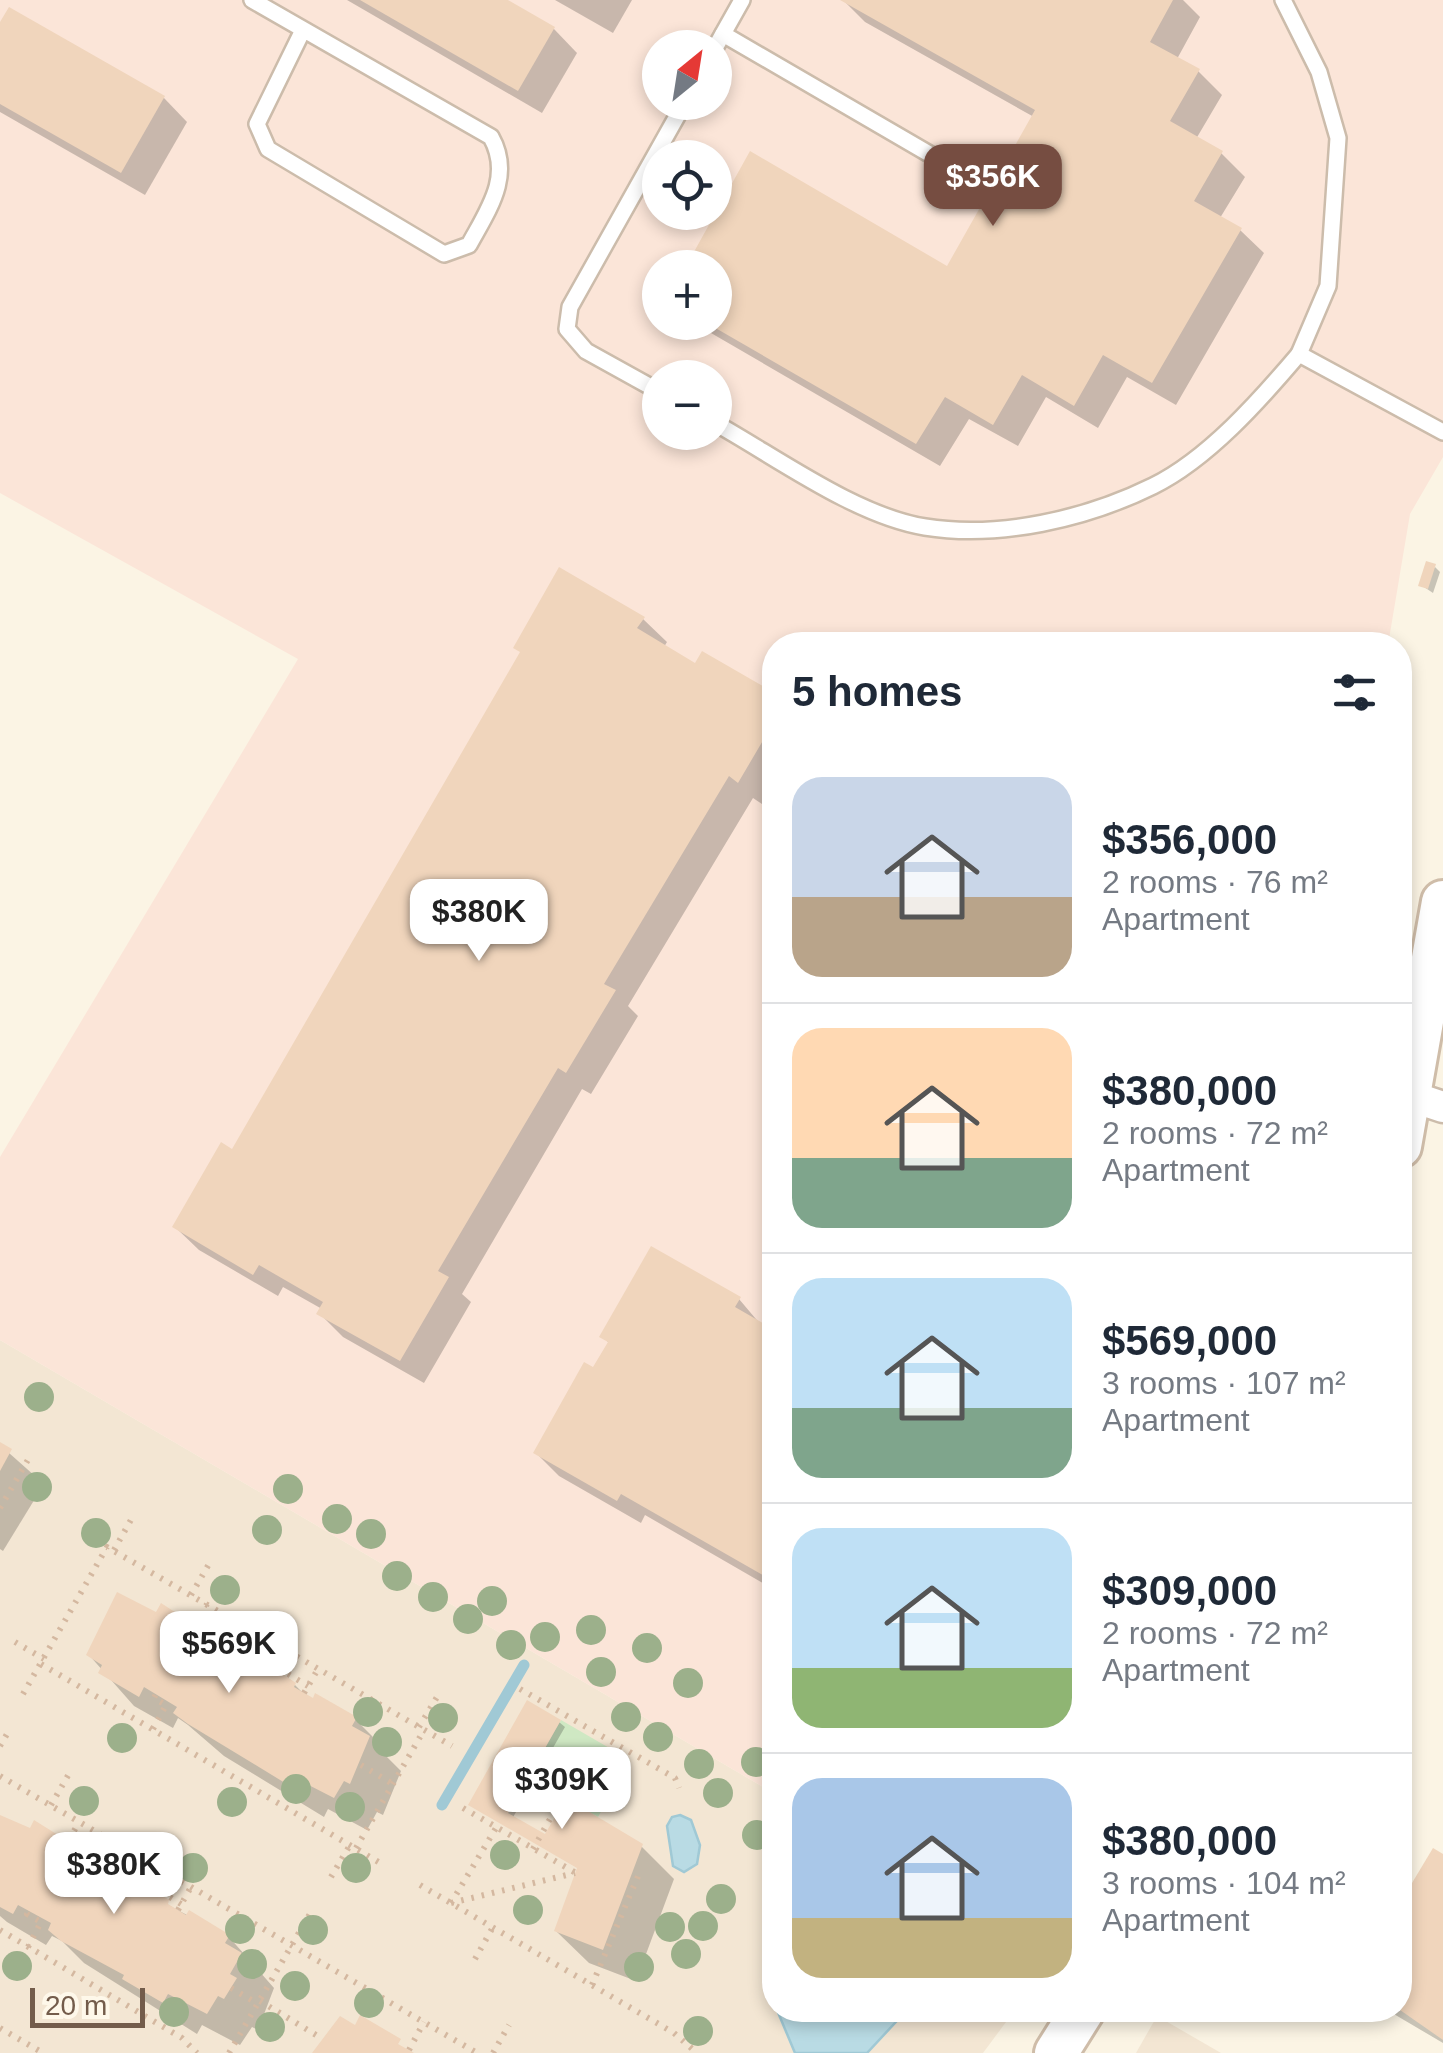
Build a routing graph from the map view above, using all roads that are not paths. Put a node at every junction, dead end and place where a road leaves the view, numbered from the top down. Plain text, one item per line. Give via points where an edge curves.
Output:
1 (252, 0) edge
2 (742, 0) edge
3 (1283, 0) edge
4 (303, 30) junction
5 (725, 30) edge
6 (732, 48) edge
7 (675, 120) edge
8 (962, 173) dead end
9 (1299, 354) junction
10 (642, 382) edge
11 (1443, 432) edge
12 (732, 433) edge
13 (1443, 902) edge
14 (1425, 1101) edge
15 (1412, 1124) edge
16 (1075, 2022) edge
17 (1056, 2053) edge

1 - 4 lane
2 - 5 lane
3 - 9 lane via 1319,72 1338,138 1328,286
4 - 4 lane via 491,137 502,156 498,189 469,246 444,254 268,149 256,124
6 - 8 lane
7 - 10 lane via 570,308 567,329 586,351
9 - 11 lane
9 - 12 lane via 1253,408 1155,485 1026,528 925,527 870,510
13 - 14 main road
14 - 15 main road
16 - 17 main road

